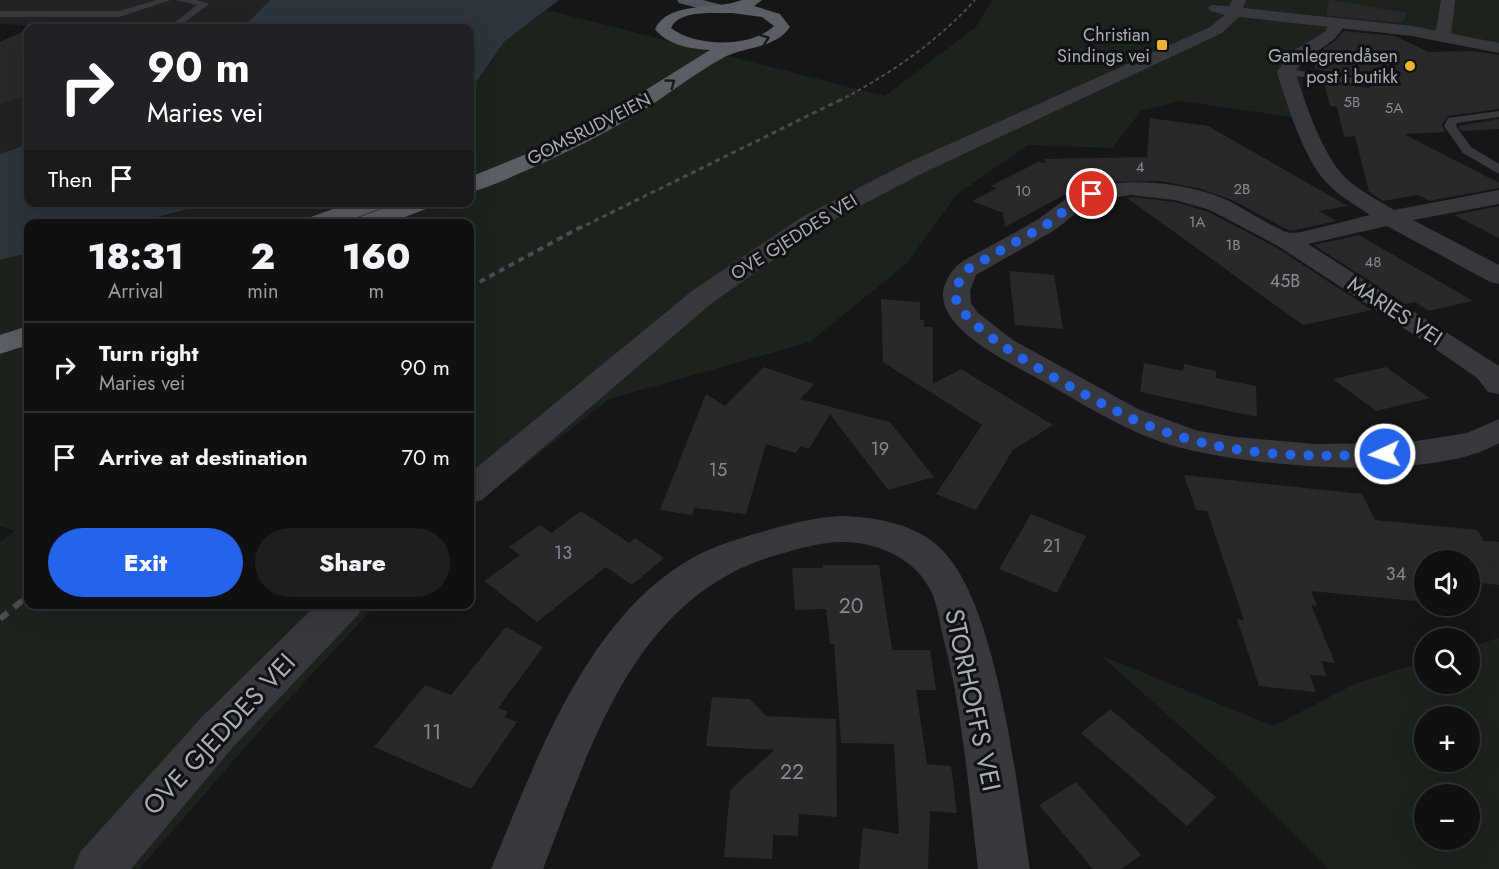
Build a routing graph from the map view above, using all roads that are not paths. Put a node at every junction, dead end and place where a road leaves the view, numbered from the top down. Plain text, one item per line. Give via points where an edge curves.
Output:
1 (167, 0) edge
2 (179, 0) edge
3 (684, 0) edge
4 (755, 0) edge
5 (1448, 0) edge
6 (663, 2) dead end
7 (781, 3) dead end
8 (1218, 4) edge
9 (1236, 7) edge
10 (724, 8) junction
11 (0, 14) edge
12 (768, 15) junction
13 (670, 18) junction
14 (1337, 23) junction
15 (178, 24) edge
16 (1443, 35) junction
17 (1195, 38) junction
18 (678, 40) junction
19 (735, 45) junction
20 (1499, 48) edge
21 (1286, 72) junction
22 (1369, 83) dead end
23 (1499, 114) edge
24 (474, 167) edge
25 (1499, 170) edge
26 (474, 183) edge
27 (1499, 197) edge
28 (363, 207) edge
29 (409, 207) edge
30 (1391, 218) junction
31 (328, 219) edge
32 (377, 219) edge
33 (1287, 241) junction
34 (1499, 276) edge
35 (24, 317) edge
36 (0, 325) edge
37 (24, 336) edge
38 (0, 345) edge
39 (1499, 385) edge
40 (1499, 429) edge
41 (474, 488) edge
42 (339, 609) edge
43 (99, 869) edge
44 (518, 869) edge
45 (1004, 869) edge

1 - 11 lane via 119,14
2 - 15 lane via 205,4
3 - 10 main road
4 - 10 highway
5 - 16 street
6 - 13 main road
7 - 12 highway
8 - 9 street
8 - 17 street, OVE GJEDDES VEI
9 - 14 street
9 - 17 street, OVE GJEDDES VEI via 1216,30
10 - 12 highway
10 - 13 highway via 691,11
19 -> 12 highway via 763,40 779,32 781,23
13 - 18 highway via 663,29
14 - 16 street
14 - 21 street via 1332,35 1295,57
16 - 20 street
17 - 41 street, OVE GJEDDES VEI via 1142,66 915,168 811,222 702,297
18 - 19 highway
18 - 24 highway, GOMSRUDVEIEN via 669,65 622,97 561,130
26 -> 19 highway, GOMSRUDVEIEN via 605,124 660,92 698,62
21 - 22 lane
21 - 30 street via 1301,119 1332,176
23 - 25 lane via 1464,116 1452,120 1450,126 1467,150
27 - 30 street
28 - 31 highway
29 - 32 highway
30 - 33 street
30 - 34 street
33 - 39 street, MARIES VEI via 1441,340 1488,372
33 - 40 street, MARIES VEI via 1198,198 1152,189 1111,189 1077,201 1046,225 966,270 956,298 977,328 1003,346 1128,416 1208,444 1338,456 1470,445
35 - 36 highway
37 - 38 highway
42 - 43 street, OVE GJEDDES VEI via 214,735
44 - 45 street, STORHOFFS VEI via 596,685 633,631 705,569 785,539 824,530 854,529 890,536 925,555 949,586 970,665

